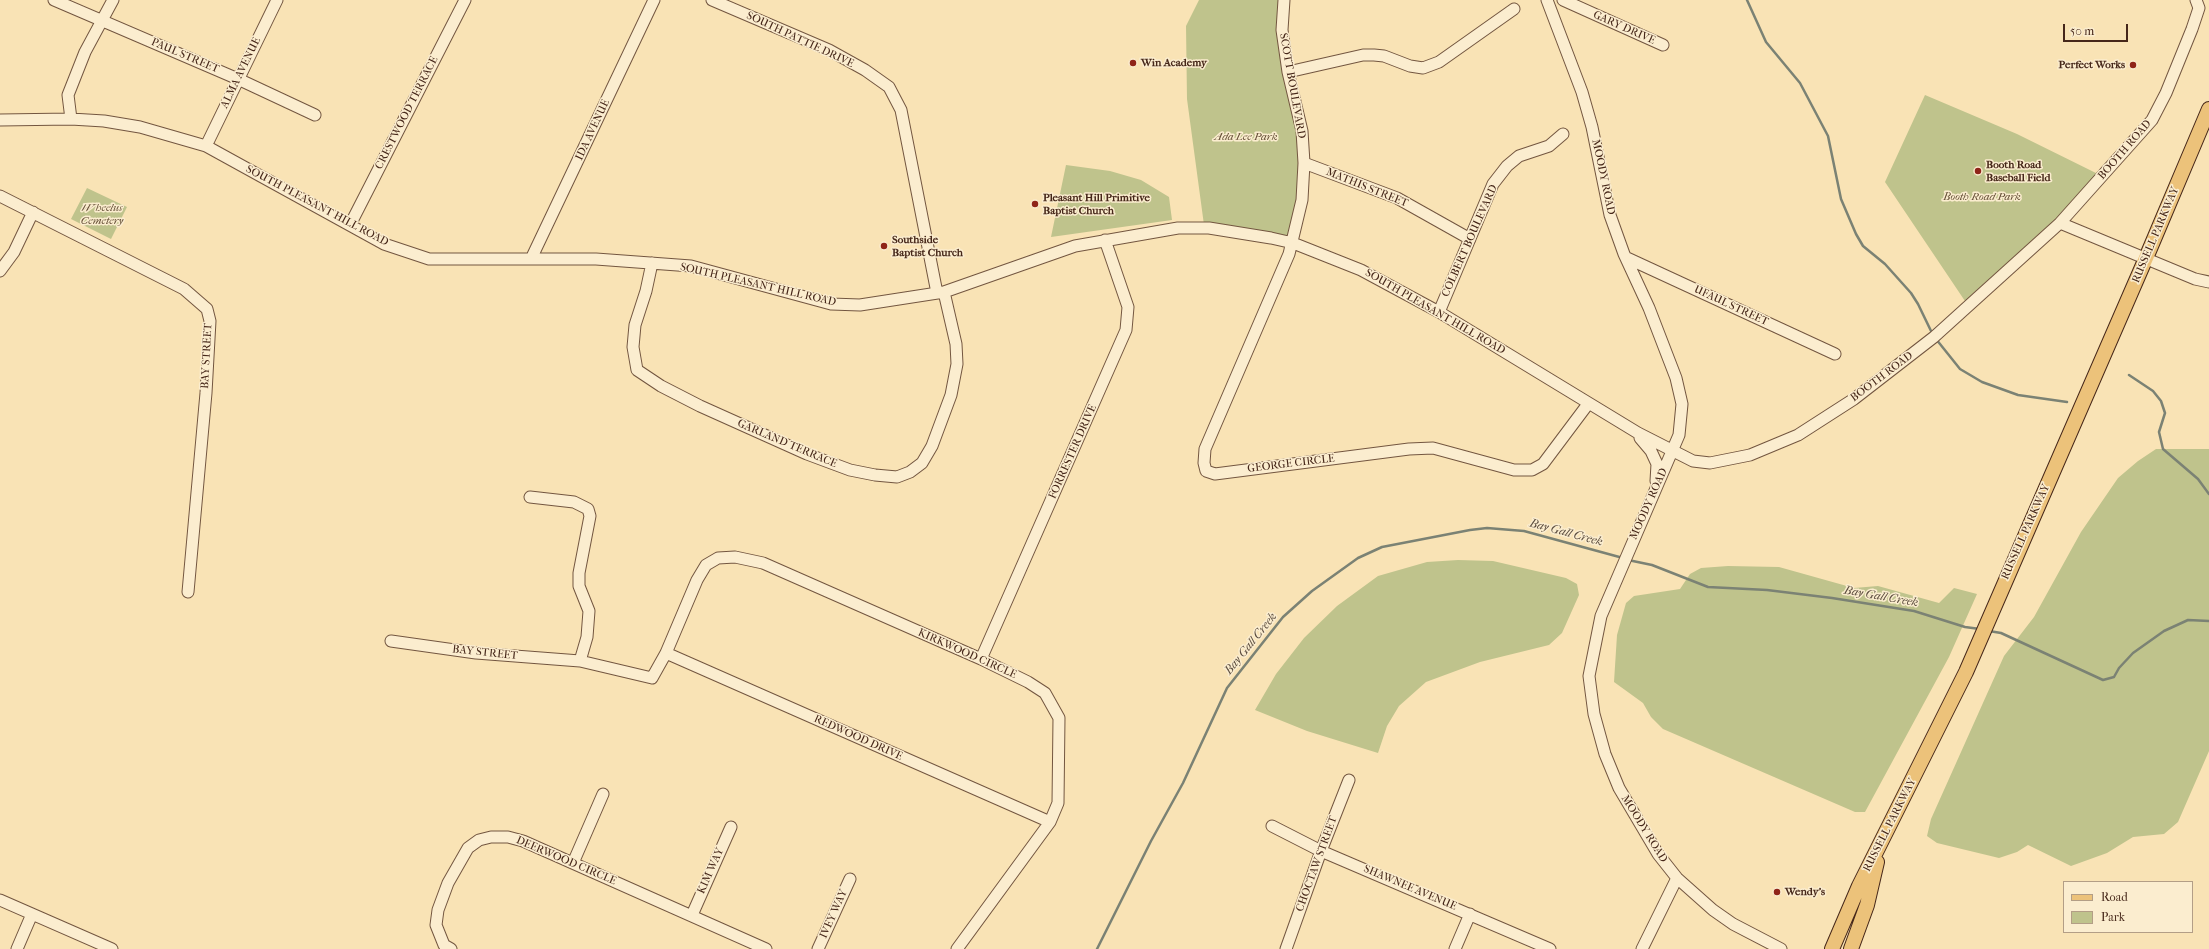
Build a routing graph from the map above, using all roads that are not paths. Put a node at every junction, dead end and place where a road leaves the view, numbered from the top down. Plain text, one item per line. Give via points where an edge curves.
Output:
1 (54, 0) edge
2 (113, 0) edge
3 (277, 0) edge
4 (465, 0) edge
5 (654, 0) edge
6 (712, 0) edge
7 (1284, 0) edge
8 (1547, 0) edge
9 (1563, 0) edge
10 (2196, 0) edge
11 (1514, 9) dead end
12 (103, 21) junction
13 (1663, 45) dead end
14 (1288, 72) junction
15 (238, 79) junction
16 (2209, 109) edge
17 (315, 115) dead end
18 (71, 119) junction
19 (0, 120) edge
20 (1563, 134) dead end
21 (206, 146) junction
22 (1304, 163) junction
23 (0, 196) edge
24 (33, 212) junction
25 (2060, 223) junction
26 (350, 225) junction
27 (1470, 239) junction
28 (1105, 240) junction
29 (1293, 243) junction
30 (1627, 258) junction
31 (2146, 258) junction
32 (532, 259) junction
33 (652, 263) junction
34 (0, 271) edge
35 (2209, 282) edge
36 (940, 293) junction
37 (1439, 312) junction
38 (1835, 354) dead end
39 (1588, 404) junction
40 (1638, 434) junction
41 (1672, 452) junction
42 (1654, 494) junction
43 (530, 497) dead end
44 (188, 592) dead end
45 (391, 641) dead end
46 (666, 653) junction
47 (981, 659) junction
48 (580, 661) junction
49 (1349, 780) dead end
50 (603, 794) dead end
51 (1050, 822) junction
52 (1272, 826) dead end
53 (731, 827) dead end
54 (1883, 837) junction
55 (1321, 851) junction
56 (573, 863) junction
57 (1677, 878) junction
58 (850, 879) dead end
59 (0, 900) edge
60 (32, 914) junction
61 (1470, 914) junction
62 (692, 915) junction
63 (17, 949) edge
64 (112, 949) edge
65 (450, 949) edge
66 (766, 949) edge
67 (818, 949) edge
68 (957, 949) edge
69 (1286, 949) edge
70 (1455, 949) edge
71 (1550, 949) edge
72 (1642, 949) edge
73 (1781, 949) edge
74 (1832, 949) edge
75 (1851, 949) edge

1 - 12 street, PAUL STREET
2 - 12 street
3 - 15 street, ALMA AVENUE
4 - 26 street, CRESTWOOD TERRACE
5 - 32 street, IDA AVENUE
6 - 36 street, SOUTH PATTIE DRIVE via 829,50 889,87 901,110
7 - 14 street, SCOTT BOULEVARD via 1282,30
8 - 30 street, MOODY ROAD via 1582,92 1610,215
9 - 13 street, GARY DRIVE
10 - 25 street, BOOTH ROAD via 2198,8 2192,29 2152,120
11 - 14 street via 1439,62 1423,68 1374,55 1363,55
12 - 15 street, PAUL STREET
12 - 18 street via 85,52 68,95
14 - 22 street, SCOTT BOULEVARD via 1301,122
15 - 17 street, PAUL STREET
15 - 21 street, ALMA AVENUE
16 - 31 main road, RUSSELL PARKWAY
18 - 19 street, SOUTH PLEASANT HILL ROAD
18 - 21 street, SOUTH PLEASANT HILL ROAD via 140,127
20 - 27 street, COLBERT BOULEVARD via 1549,146 1519,156 1507,166 1493,184
21 - 26 street, SOUTH PLEASANT HILL ROAD
22 - 27 street, MATHIS STREET via 1397,198
22 - 29 street, SCOTT BOULEVARD via 1302,200
23 - 24 street, BAY STREET
24 - 34 street via 14,252
24 - 44 street, BAY STREET via 184,289 207,308 210,321 206,393
25 - 31 street
25 - 41 street, BOOTH ROAD via 1934,337 1854,399 1798,435 1750,455 1710,463 1693,461
26 - 32 street, SOUTH PLEASANT HILL ROAD via 384,244 429,258
27 - 37 street, COLBERT BOULEVARD
28 - 29 street, SOUTH PLEASANT HILL ROAD via 1178,228 1209,228
28 - 36 street, SOUTH PLEASANT HILL ROAD via 1075,246
28 - 47 street, FORRESTER DRIVE via 1128,307 1126,330
29 - 37 street, SOUTH PLEASANT HILL ROAD via 1361,270
29 - 39 street, GEORGE CIRCLE via 1205,449 1206,472 1215,474 1433,448 1514,470 1532,470 1543,464
30 - 38 street, UFAUL STREET
30 - 41 street, MOODY ROAD via 1679,388 1681,420 1679,435
31 - 35 street via 2195,279
31 - 54 main road, RUSSELL PARKWAY via 1966,672
32 - 33 street, SOUTH PLEASANT HILL ROAD via 596,259
33 - 36 street, SOUTH PLEASANT HILL ROAD via 691,266 831,304 860,306
33 - 36 street, GARLAND TERRACE via 635,325 633,347 637,370 660,386 700,406 807,454 850,470 897,477 922,463 932,446 952,395 957,364 956,344
37 - 39 street, SOUTH PLEASANT HILL ROAD
39 - 40 street, SOUTH PLEASANT HILL ROAD
40 - 41 street, SOUTH PLEASANT HILL ROAD
40 - 42 street via 1657,464
41 - 42 street, MOODY ROAD
42 - 57 street, MOODY ROAD via 1601,616 1589,676 1594,714 1605,754 1619,788 1658,854
43 - 48 street via 574,502 588,509 590,516 579,573 579,586 589,611 587,637
45 - 48 street, BAY STREET via 476,653
46 - 47 street, KIRKWOOD CIRCLE via 706,565 718,558 735,557 763,563
46 - 48 street, BAY STREET via 652,678
46 - 51 street, REDWOOD DRIVE
47 - 51 street, KIRKWOOD CIRCLE via 1045,693 1059,718 1058,803
49 - 55 street, CHOCTAW STREET
50 - 56 street
51 - 68 street, KIRKWOOD CIRCLE
52 - 55 street, SHAWNEE AVENUE
53 - 62 street, KIM WAY
54 - 74 main road, RUSSELL PARKWAY
54 - 75 main road via 1867,905
55 - 61 street, SHAWNEE AVENUE
55 - 69 street, CHOCTAW STREET
56 - 62 street, DEERWOOD CIRCLE
56 - 65 street, DEERWOOD CIRCLE via 508,837 479,840 468,848 458,863 438,910 436,925 439,935
57 - 72 street
57 - 73 street, MOODY ROAD via 1733,924
58 - 67 street, IVEY WAY
59 - 60 street
60 - 63 street
60 - 64 street
61 - 70 street
61 - 71 street, SHAWNEE AVENUE
62 - 66 street, DEERWOOD CIRCLE

